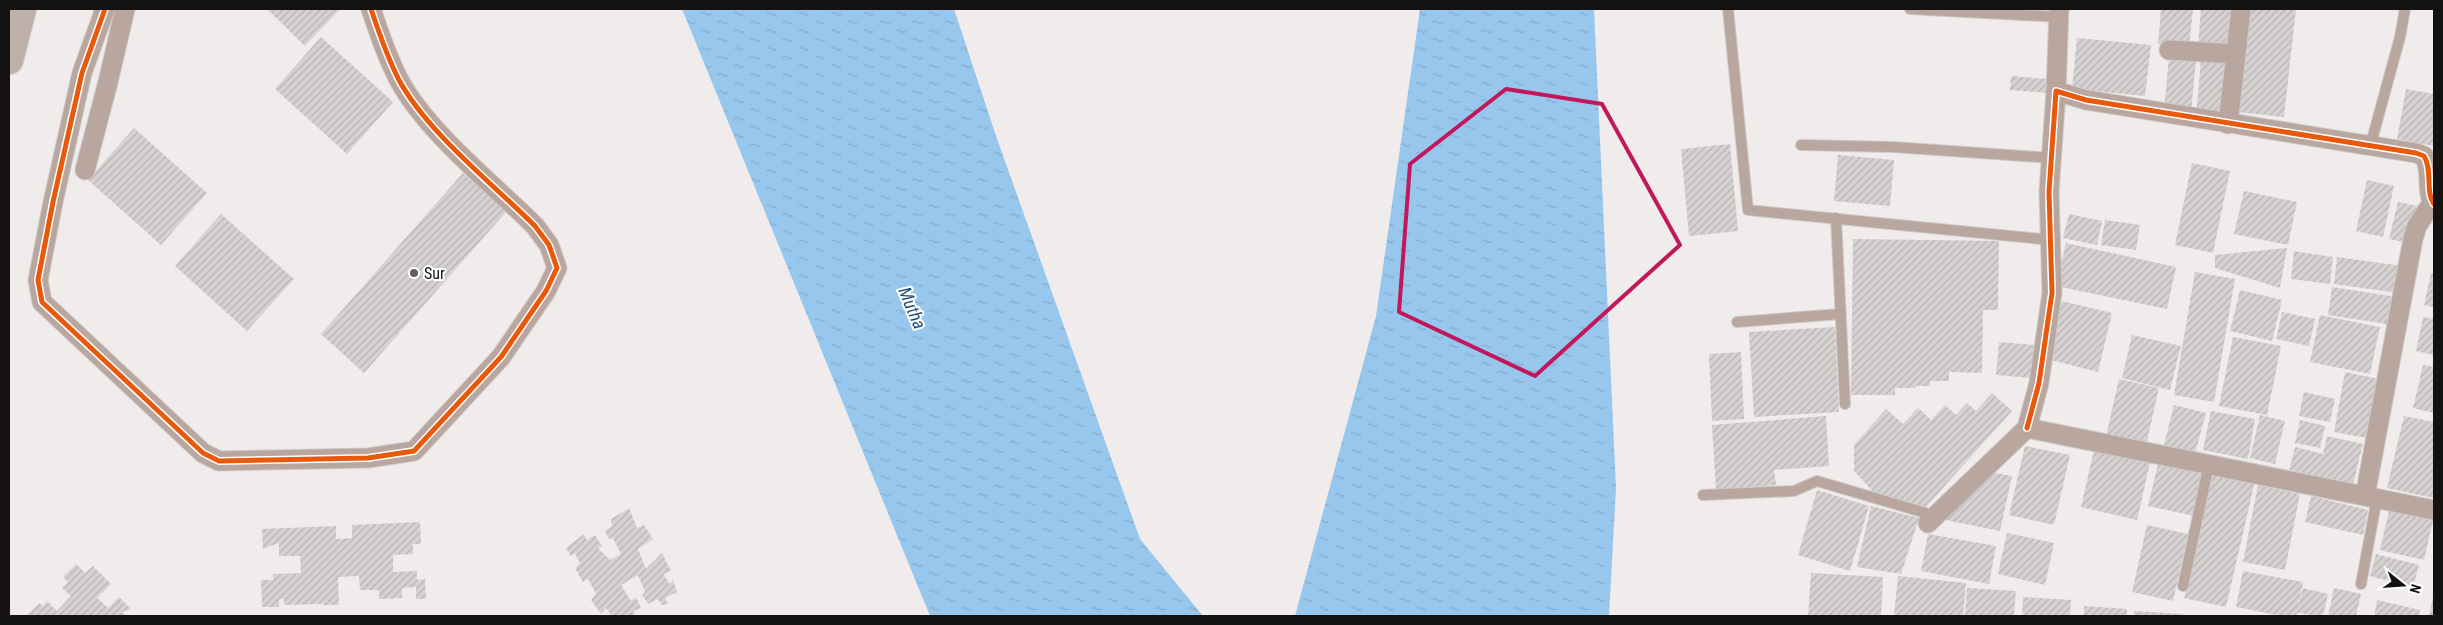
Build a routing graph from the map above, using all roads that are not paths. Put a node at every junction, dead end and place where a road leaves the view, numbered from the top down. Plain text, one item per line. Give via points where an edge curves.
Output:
1 (22, 9) edge
2 (105, 9) edge
3 (124, 9) edge
4 (372, 9) edge
5 (1728, 9) edge
6 (1910, 9) edge
7 (2242, 9) edge
8 (2406, 9) edge
9 (1976, 11) edge
10 (2059, 13) edge
11 (2169, 50) dead end
12 (2236, 54) junction
13 (9, 60) edge
14 (2056, 91) junction
15 (2228, 124) junction
16 (1801, 145) dead end
17 (2370, 147) junction
18 (2053, 158) junction
19 (85, 170) dead end
20 (2433, 204) edge
21 (1836, 218) junction
22 (2051, 240) junction
23 (1840, 314) junction
24 (1737, 322) dead end
25 (1844, 404) dead end
26 (2027, 428) junction
27 (2209, 464) junction
28 (1703, 495) dead end
29 (2371, 497) junction
30 (2434, 510) edge
31 (1932, 520) joint
32 (2360, 584) dead end
33 (2183, 586) dead end

1 - 13 street
2 - 4 street via 82,73 53,202 38,280 42,302 203,453 219,461 368,458 414,451 501,357 546,291 557,268 549,245 535,226 432,126 400,82 383,47
3 - 19 street
5 - 21 lane via 1748,210
6 - 9 lane
7 - 12 street
8 - 17 lane
9 - 10 lane
10 - 14 street
11 - 12 street
12 - 15 street
14 - 15 street via 2086,100
14 - 18 street
15 - 17 street
16 - 18 lane via 1893,147
17 - 20 street via 2424,156 2428,162
18 - 22 street via 2049,192
20 - 29 street via 2417,226 2413,239
21 - 22 lane
21 - 23 lane
22 - 26 street via 2052,293 2039,383
23 - 24 lane
23 - 25 lane
26 - 27 street
26 - 31 street
27 - 29 street
27 - 33 lane
28 - 31 lane via 1794,491 1816,480
29 - 30 street
29 - 32 lane

